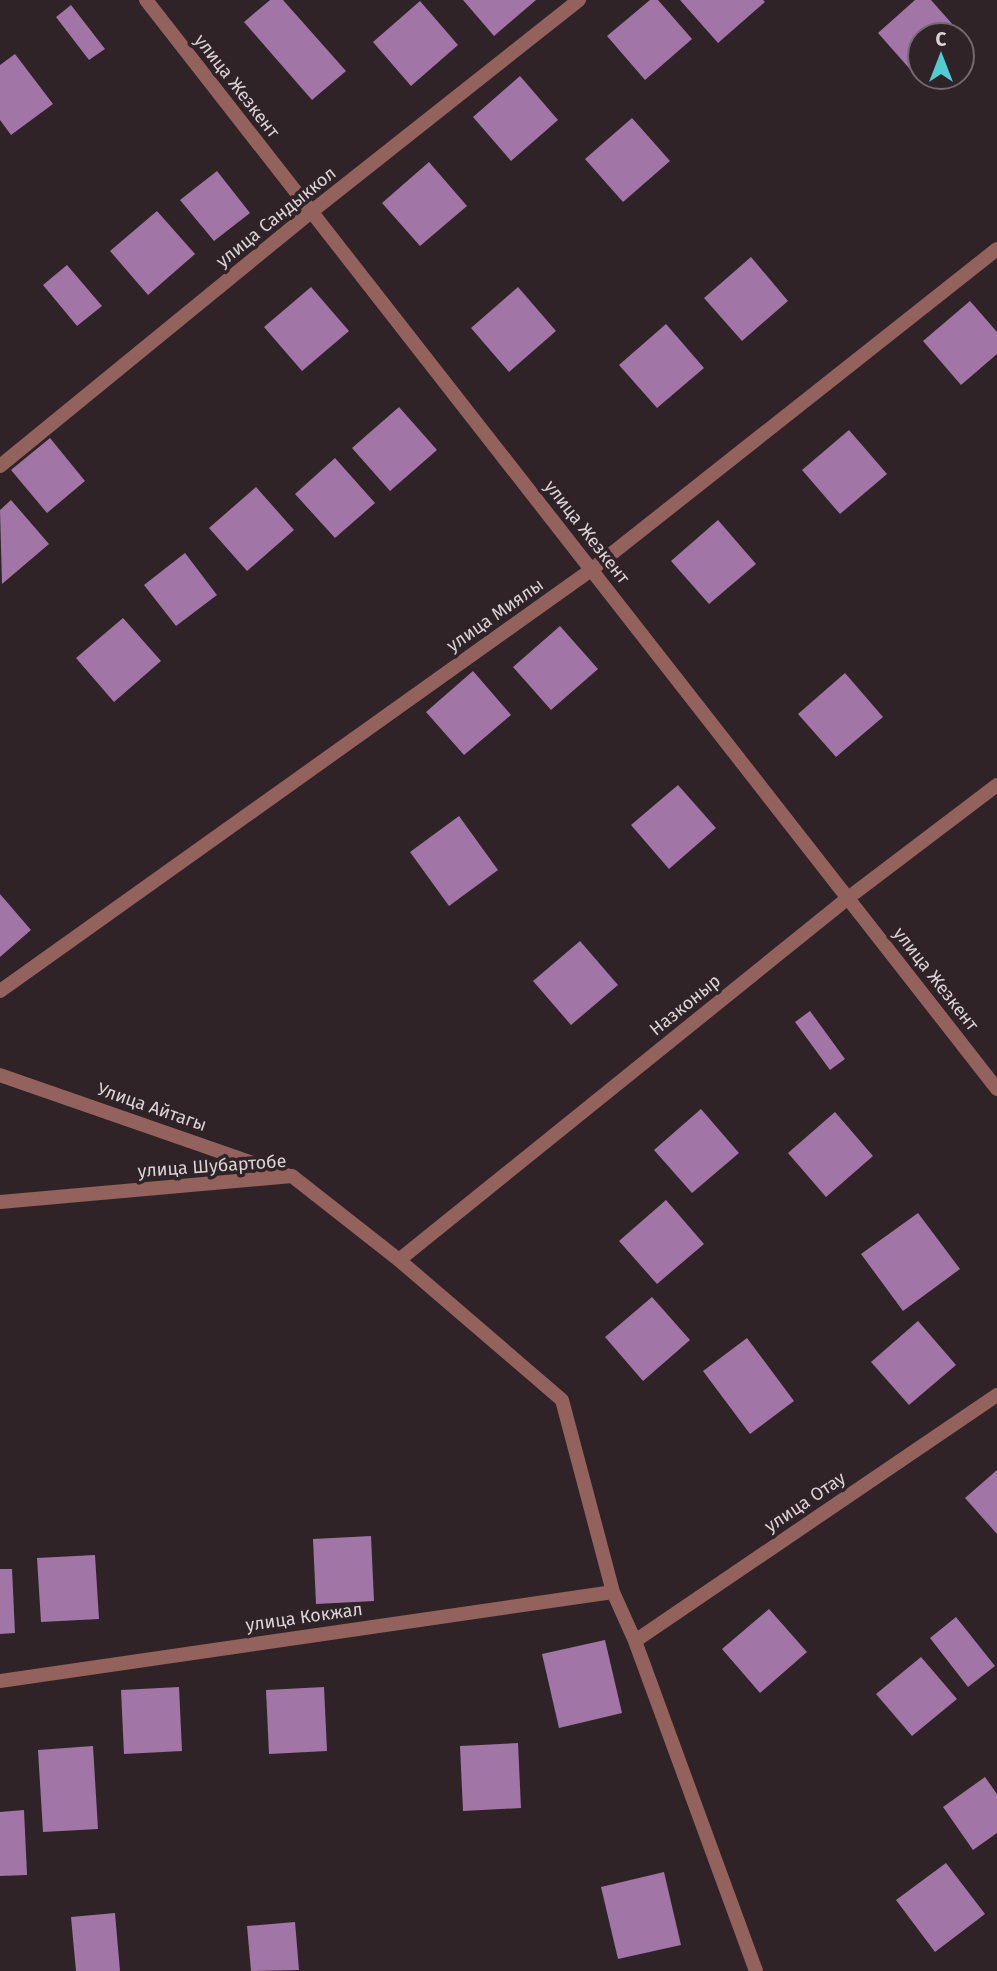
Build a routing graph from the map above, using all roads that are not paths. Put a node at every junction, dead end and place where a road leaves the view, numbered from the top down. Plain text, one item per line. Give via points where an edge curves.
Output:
1 (146, 0) edge
2 (579, 0) edge
3 (311, 212) junction
4 (997, 249) edge
5 (0, 466) edge
6 (591, 570) junction
7 (997, 785) edge
8 (848, 898) junction
9 (0, 991) edge
10 (0, 1075) edge
11 (997, 1089) edge
12 (292, 1176) junction
13 (0, 1202) edge
14 (399, 1260) junction
15 (997, 1395) edge
16 (613, 1592) junction
17 (635, 1641) junction
18 (0, 1681) edge
19 (756, 1971) edge

1 - 3 street, улица Жезкент
2 - 3 street, улица Сандыккол
3 - 5 street, улица Сандыккол
3 - 6 street, улица Жезкент
4 - 6 street, улица Миялы
6 - 8 street, улица Жезкент
6 - 9 street, улица Миялы
7 - 8 street, Назконыр
8 - 11 street, улица Жезкент
8 - 14 street, Назконыр
10 - 12 street, Улица Айтагы
12 - 13 street, улица Шубартобе
12 - 14 street, улица Шубартобе
14 - 16 street, улица Шубартобе via 562,1400
15 - 17 street, улица Отау
16 - 17 street, улица Шубартобе
16 - 18 street, улица Кокжал
17 - 19 street, улица Шубартобе

